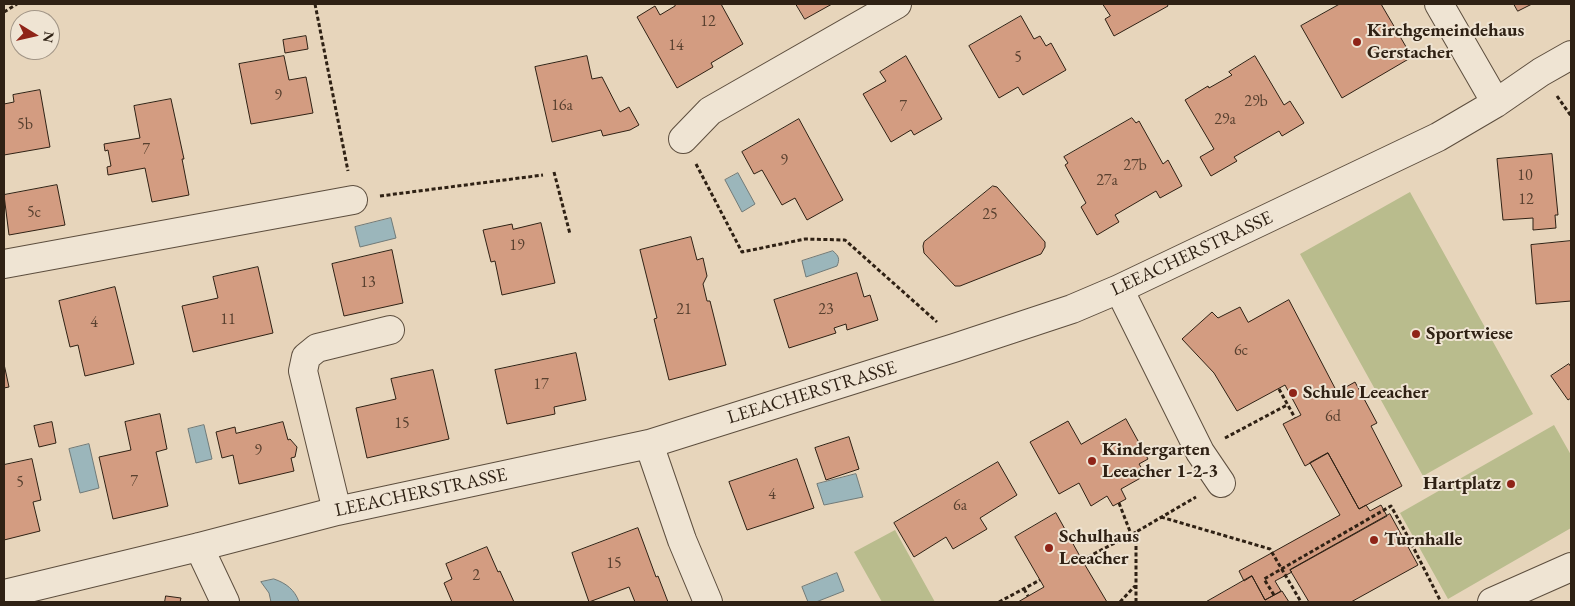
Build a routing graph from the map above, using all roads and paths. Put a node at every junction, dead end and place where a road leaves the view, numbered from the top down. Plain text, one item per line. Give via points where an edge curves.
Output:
1 (17, 4) edge
2 (315, 4) edge
3 (897, 4) edge
4 (1439, 4) edge
5 (4, 12) edge
6 (1571, 55) edge
7 (1496, 104) junction
8 (683, 139) joint
9 (554, 172) dead end
10 (543, 175) dead end
11 (354, 200) junction
12 (570, 234) dead end
13 (4, 264) edge
14 (1119, 289) junction
15 (390, 330) dead end
16 (954, 348) junction
17 (1279, 389) dead end
18 (1287, 405) junction
19 (1295, 418) dead end
20 (649, 444) junction
21 (1200, 452) junction
22 (1221, 483) joint
23 (1119, 503) dead end
24 (336, 511) junction
25 (1161, 517) junction
26 (1136, 532) junction
27 (1131, 534) junction
28 (199, 547) junction
29 (1082, 560) dead end
30 (1571, 566) edge
31 (1282, 568) junction
32 (1040, 580) dead end
33 (1136, 586) junction
34 (1024, 589) junction
35 (4, 594) edge
36 (1274, 595) dead end
37 (1028, 596) dead end
38 (225, 602) edge
39 (708, 602) edge
40 (1000, 602) edge
41 (1120, 602) edge
42 (1136, 602) edge
43 (1301, 602) edge
44 (1441, 602) edge
45 (1492, 602) edge

1 - 5 path
2 - 11 path
3 - 8 street via 710,111
4 - 7 street
6 - 7 street, LEEACHERSTRASSE
7 - 14 street, LEEACHERSTRASSE via 1438,137
8 - 16 path via 742,252 805,239 845,240 936,321
9 - 12 path
10 - 11 path
11 - 13 street
14 - 16 street, LEEACHERSTRASSE via 1072,309
14 - 21 street
15 - 24 street via 317,348 306,356 303,371
16 - 20 street, LEEACHERSTRASSE
17 - 18 path
18 - 19 path
18 - 21 path
20 - 24 street, LEEACHERSTRASSE
20 - 39 street via 682,540
21 - 22 street
22 - 25 path
23 - 27 path
24 - 28 street, LEEACHERSTRASSE
25 - 26 path
25 - 31 path via 1270,550
26 - 27 path
26 - 33 path
27 - 29 path
28 - 35 street, LEEACHERSTRASSE
28 - 38 street
30 - 45 street
31 - 36 path via 1264,579
31 - 43 path
31 - 44 path via 1391,506
32 - 34 path
33 - 41 path
33 - 42 path
34 - 37 path
34 - 40 path

